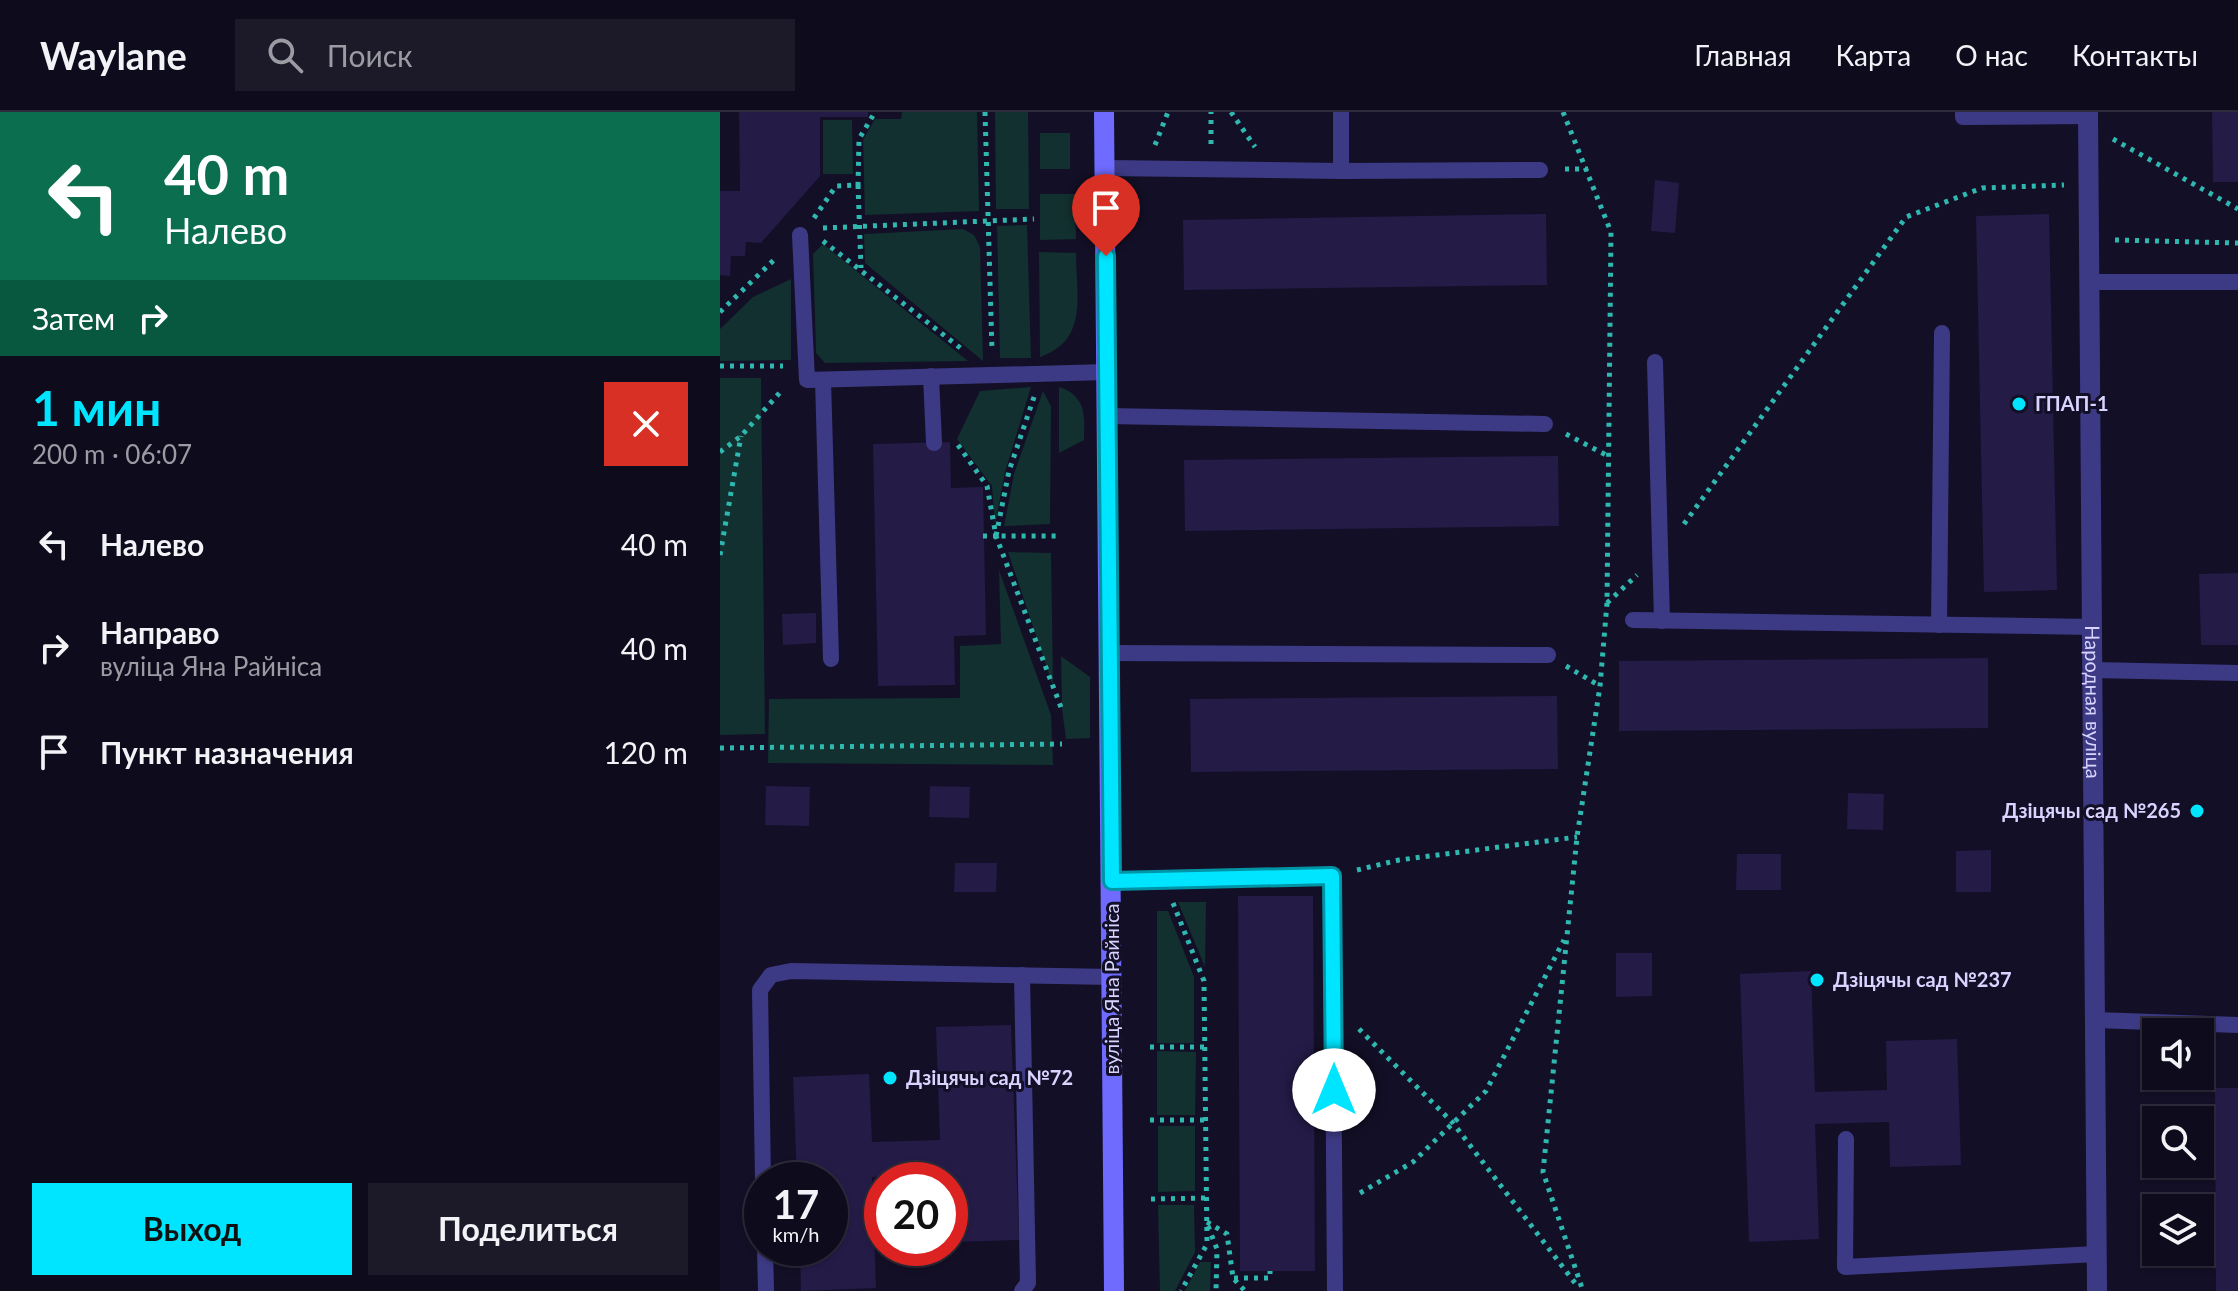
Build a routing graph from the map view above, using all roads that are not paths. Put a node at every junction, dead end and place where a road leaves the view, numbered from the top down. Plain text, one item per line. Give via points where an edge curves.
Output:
1 (1104, 112) edge
2 (1341, 112) edge
3 (1963, 112) edge
4 (2088, 118) edge
5 (1105, 168) junction
6 (1540, 170) dead end
7 (1341, 171) junction
8 (803, 232) road end
9 (2091, 282) junction
10 (2238, 282) edge
11 (1942, 333) dead end
12 (1655, 362) dead end
13 (1107, 372) junction
14 (931, 376) junction
15 (815, 380) junction
16 (1107, 416) junction
17 (1545, 424) road end
18 (934, 443) dead end
19 (1633, 620) dead end
20 (1662, 621) junction
21 (1939, 625) junction
22 (2093, 627) junction
23 (1109, 653) junction
24 (1548, 655) road end
25 (831, 659) dead end
26 (2093, 670) junction
27 (2238, 673) edge
28 (1112, 881) junction
29 (1022, 975) junction
30 (1112, 977) junction
31 (2095, 1020) junction
32 (2238, 1025) edge
33 (1846, 1139) dead end
34 (763, 1162) edge
35 (2097, 1254) junction
36 (765, 1266) edge
37 (766, 1291) edge
38 (1022, 1291) edge
39 (1114, 1291) edge
40 (1335, 1291) edge
41 (2097, 1291) edge

1 - 5 street, вуліца Яна Райніса
2 - 7 lane
3 - 4 lane via 1963,117
4 - 9 street, Народная вуліца
5 - 7 lane
5 - 13 street, вуліца Яна Райніса
6 - 7 lane
8 - 15 lane
9 - 10 lane
9 - 22 street, Народная вуліца
11 - 21 lane
12 - 20 lane
13 - 14 lane
13 - 16 street, вуліца Яна Райніса
14 - 15 lane
14 - 18 lane
15 - 25 lane
16 - 17 lane
16 - 23 street, вуліца Яна Райніса
19 - 20 lane
20 - 21 lane
21 - 22 lane
22 - 26 street, Народная вуліца
23 - 24 lane
23 - 28 street, вуліца Яна Райніса
26 - 27 lane
26 - 31 street, Народная вуліца
28 - 30 street, вуліца Яна Райніса
28 - 40 lane via 1332,876
29 - 30 lane
29 - 34 lane via 771,975 760,990
29 - 38 lane via 1028,1283
30 - 39 street, вуліца Яна Райніса
31 - 32 lane
31 - 35 street, Народная вуліца
33 - 35 lane via 1845,1267
35 - 41 street, Народная вуліца
36 - 37 lane

